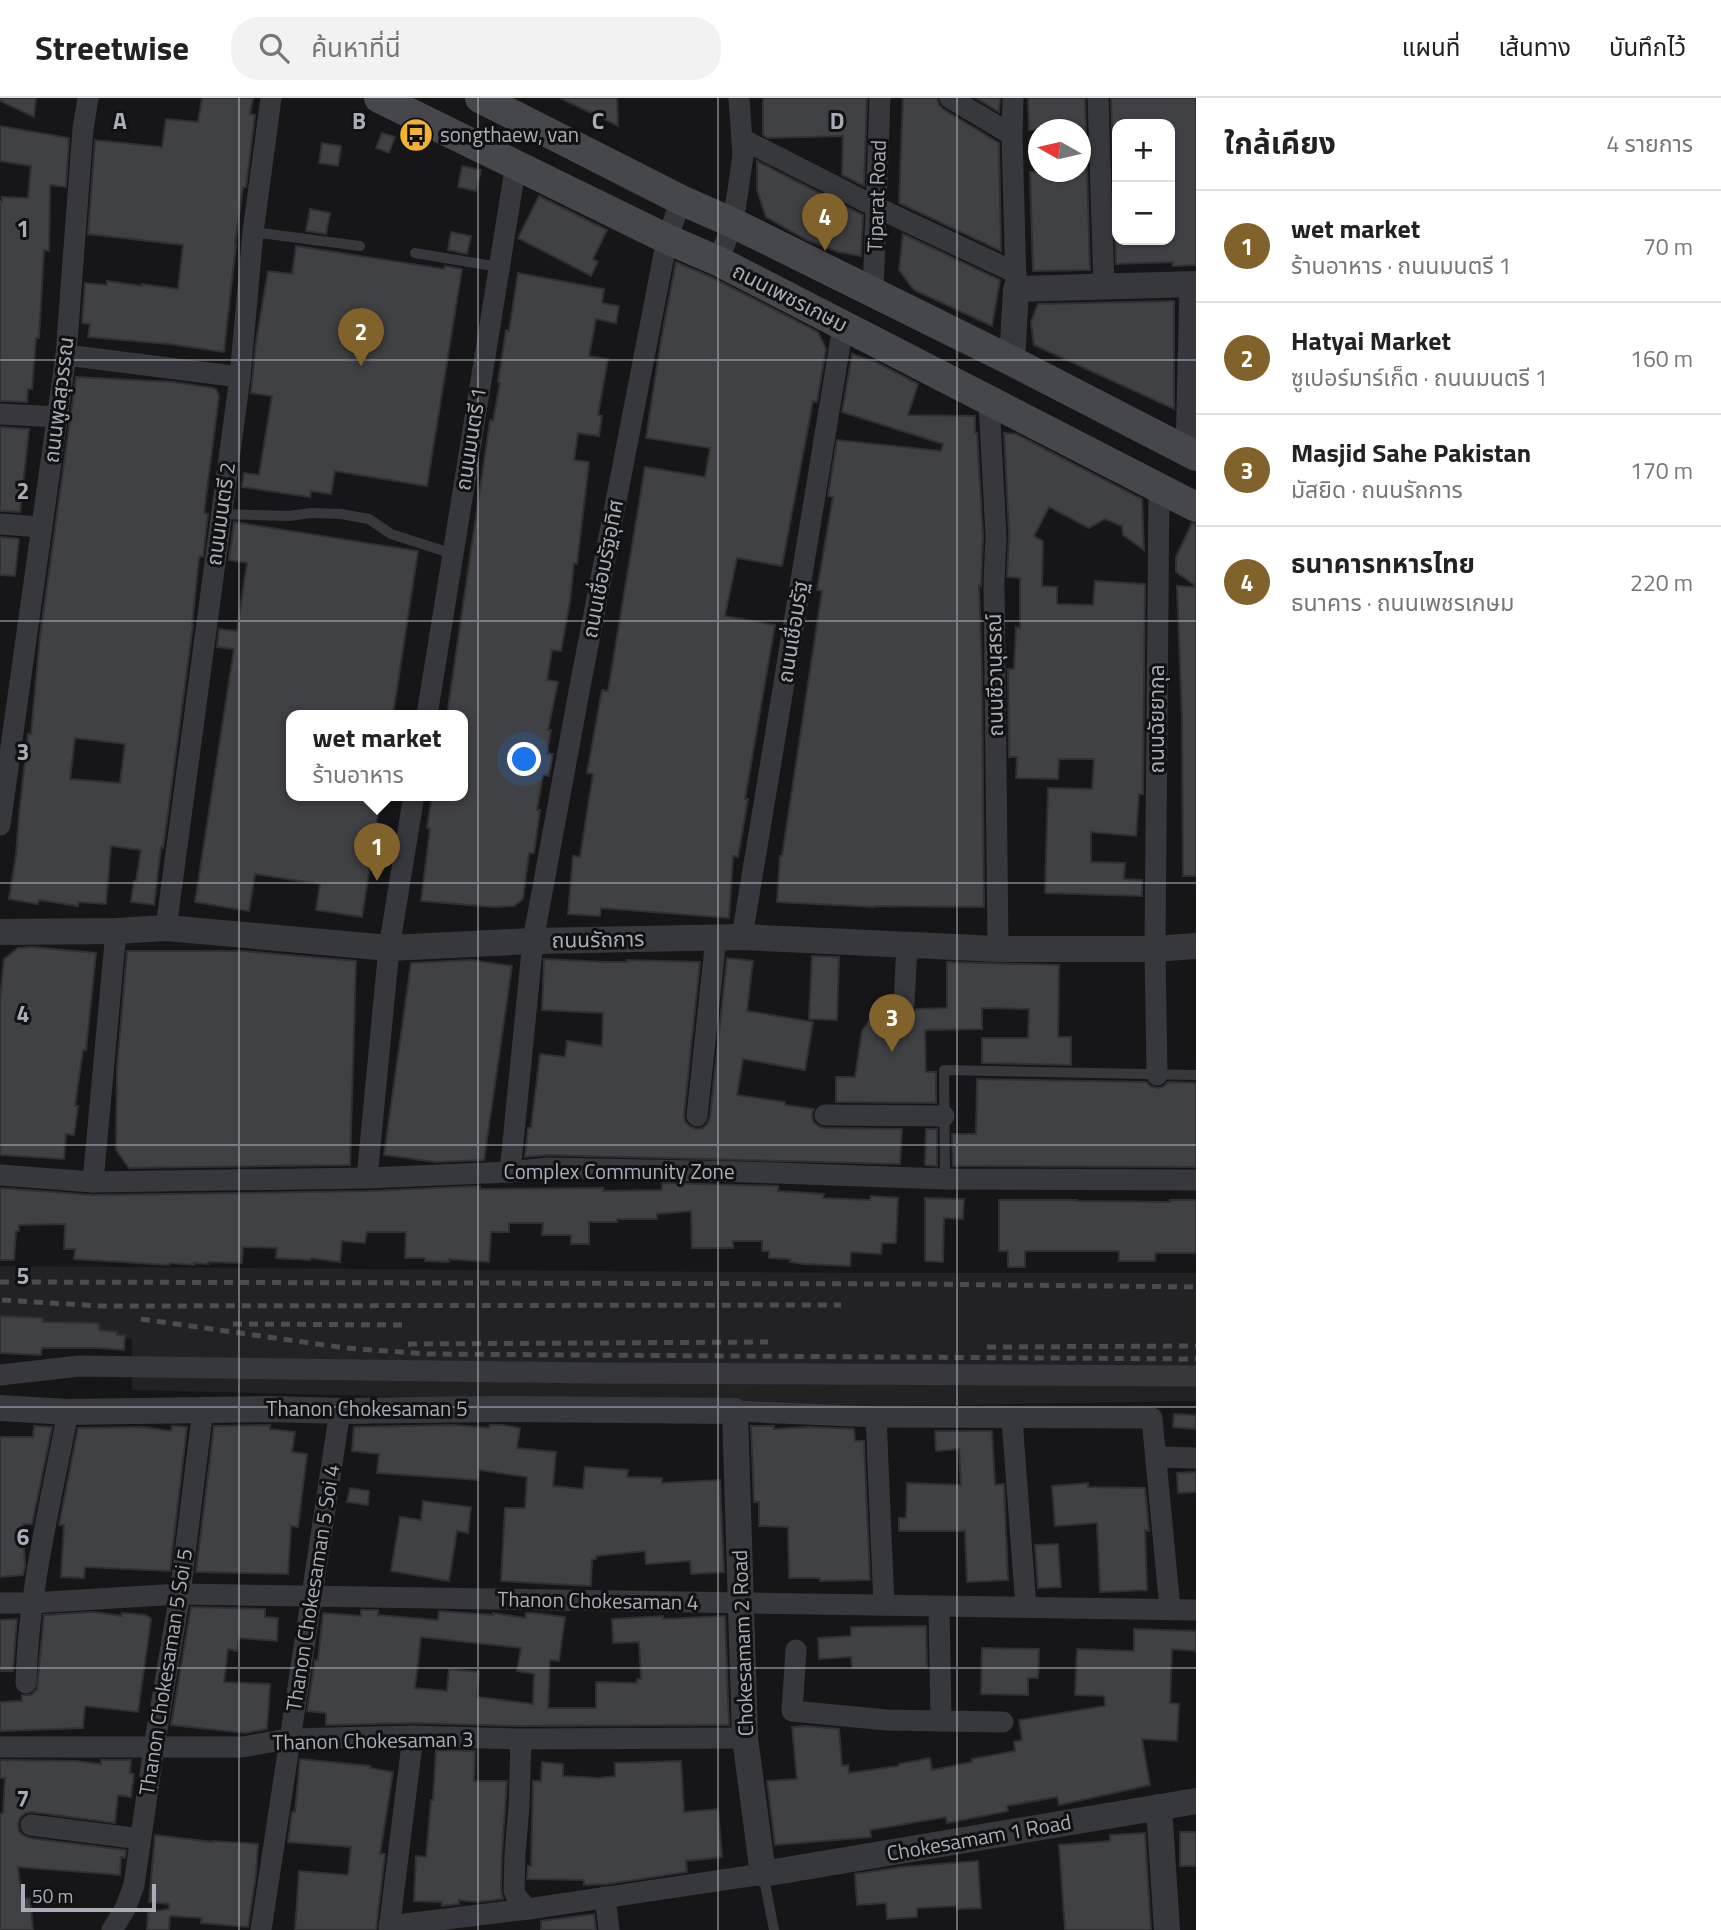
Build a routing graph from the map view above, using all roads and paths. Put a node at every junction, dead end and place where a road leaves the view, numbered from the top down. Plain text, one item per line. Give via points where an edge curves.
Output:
1 (88, 98) edge
2 (271, 98) edge
3 (379, 98) edge
4 (480, 98) edge
5 (739, 98) edge
6 (880, 98) edge
7 (950, 98) edge
8 (1013, 98) edge
9 (1098, 98) edge
10 (1012, 135) junction
11 (742, 139) junction
12 (516, 164) junction
13 (681, 200) junction
14 (876, 206) junction
15 (733, 223) junction
16 (253, 232) junction
17 (667, 239) junction
18 (359, 246) dead end
19 (415, 253) dead end
20 (718, 261) junction
21 (499, 267) junction
22 (1016, 281) junction
23 (1193, 284) edge
24 (1104, 287) junction
25 (873, 293) junction
26 (843, 326) junction
27 (66, 355) junction
28 (1012, 360) junction
29 (240, 377) junction
30 (989, 402) junction
31 (0, 414) edge
32 (58, 417) junction
33 (1191, 453) edge
34 (1159, 488) junction
35 (1196, 507) edge
36 (221, 514) junction
37 (0, 524) edge
38 (41, 527) junction
39 (453, 554) junction
40 (428, 710) edge
41 (413, 801) edge
42 (0, 825) edge
43 (166, 928) junction
44 (116, 931) junction
45 (0, 932) edge
46 (742, 937) junction
47 (716, 938) junction
48 (533, 941) junction
49 (907, 945) junction
50 (1196, 946) edge
51 (389, 948) junction
52 (998, 949) junction
53 (1155, 949) junction
54 (904, 1004) dead end
55 (1157, 1075) junction
56 (1196, 1075) edge
57 (825, 1115) dead end
58 (697, 1116) dead end
59 (944, 1116) junction
60 (510, 1172) junction
61 (0, 1175) edge
62 (367, 1178) junction
63 (945, 1179) junction
64 (1196, 1180) edge
65 (93, 1182) junction
66 (0, 1375) edge
67 (1196, 1376) edge
68 (0, 1408) edge
69 (203, 1409) junction
70 (340, 1411) junction
71 (735, 1411) junction
72 (68, 1412) junction
73 (876, 1417) junction
74 (1012, 1419) junction
75 (1157, 1457) junction
76 (1196, 1458) edge
77 (180, 1594) junction
78 (313, 1597) junction
79 (0, 1603) edge
80 (31, 1603) junction
81 (741, 1604) junction
82 (884, 1605) junction
83 (939, 1606) junction
84 (1026, 1607) junction
85 (1170, 1609) junction
86 (1196, 1610) edge
87 (796, 1650) dead end
88 (26, 1683) dead end
89 (941, 1721) junction
90 (1003, 1722) dead end
91 (413, 1736) junction
92 (745, 1738) junction
93 (289, 1739) junction
94 (521, 1739) junction
95 (0, 1747) edge
96 (154, 1747) junction
97 (1196, 1801) edge
98 (1159, 1807) junction
99 (32, 1825) dead end
100 (140, 1839) junction
101 (763, 1874) junction
102 (606, 1897) junction
103 (528, 1909) junction
104 (389, 1928) edge
105 (112, 1930) edge
106 (261, 1930) edge
107 (609, 1930) edge
108 (774, 1930) edge
109 (1167, 1930) edge

1 - 27 street, ถนนพูลสุวรรณ
2 - 16 street, ถนนมนตรี 2
3 - 12 main road, ถนนเพชรเกษม
4 - 13 main road, ถนนเพชรเกษม
5 - 11 street
6 - 14 street, Tiparat Road
7 - 10 street
8 - 10 street
9 - 24 street
10 - 22 street
11 - 14 street
11 - 15 street
12 - 17 main road, ถนนเพชรเกษม
12 - 21 street, ถนนมนตรี 1
13 - 15 main road, ถนนเพชรเกษม
13 - 17 street, ถนนเชื่อมรัฐอุทิศ
14 - 22 street
14 - 25 street, Tiparat Road
15 - 20 street
15 - 25 main road, ถนนเพชรเกษม
16 - 18 lane
16 - 29 street, ถนนมนตรี 2
17 - 20 main road, ถนนเพชรเกษม
17 - 48 street, ถนนเชื่อมรัฐอุทิศ
19 - 21 lane
20 - 26 main road, ถนนเพชรเกษม
21 - 39 street, ถนนมนตรี 1
22 - 24 street
22 - 28 street
23 - 24 street
23 - 33 street
25 - 28 main road, ถนนเพชรเกษม
26 - 30 main road, ถนนเพชรเกษม
26 - 46 street, ถนนเชื่อมรัฐ
27 - 29 street
27 - 32 street, ถนนพูลสุวรรณ
28 - 33 main road, ถนนเพชรเกษม
29 - 36 street, ถนนมนตรี 2
30 - 34 main road, ถนนเพชรเกษม
30 - 52 street, ถนนชีวานุสรณ์ via 996,536
31 - 32 street
32 - 38 street, ถนนพูลสุวรรณ
34 - 35 main road, ถนนเพชรเกษม
34 - 53 street, ถนนฉัยยากุล
36 - 39 lane via 341,514 369,519 391,534
36 - 43 street, ถนนมนตรี 2
37 - 38 street
38 - 42 street, ถนนพูลสุวรรณ
39 - 40 street, ถนนมนตรี 1
41 - 51 street
43 - 44 street, ถนนรัถการ
43 - 51 street, ถนนรัถการ
44 - 45 street, ถนนรัถการ
44 - 65 street
46 - 47 street, ถนนรัถการ
46 - 49 street, ถนนรัถการ
47 - 48 street, ถนนรัถการ
47 - 58 street
48 - 51 street, ถนนรัถการ
48 - 60 street, ถนนเชื่อมรัฐอุทิศ
49 - 52 street, ถนนรัถการ
49 - 54 street
50 - 53 street, ถนนรัถการ
51 - 62 street
52 - 53 street, ถนนรัถการ
53 - 55 street, ถนนฉัยยากุล
55 - 56 lane
55 - 59 lane via 944,1070
57 - 59 street
59 - 63 lane
60 - 62 street, Complex Community Zone
60 - 63 street, Complex Community Zone via 561,1168
61 - 65 street, Complex Community Zone
62 - 65 street, Complex Community Zone
63 - 64 street, Complex Community Zone
66 - 67 street via 79,1366
68 - 72 street, Thanon Chokesaman 5
69 - 70 street, Thanon Chokesaman 5
69 - 72 street, Thanon Chokesaman 5
69 - 77 street, Thanon Chokesaman 5 Soi 5
70 - 71 street, Thanon Chokesaman 5
70 - 78 street, Thanon Chokesaman 5 Soi 4
71 - 73 street
71 - 81 street, Chokesamam 2 Road
72 - 80 street
73 - 74 street
73 - 82 street
74 - 75 street via 1152,1418
74 - 84 street
75 - 76 street
75 - 85 street
77 - 78 street, Thanon Chokesaman 4
77 - 80 street, Thanon Chokesaman 4
77 - 96 street, Thanon Chokesaman 5 Soi 5
78 - 81 street, Thanon Chokesaman 4
78 - 93 street, Thanon Chokesaman 5 Soi 4
79 - 80 street, Thanon Chokesaman 4
80 - 88 street
81 - 82 street, Thanon Chokesaman 4
81 - 92 street, Chokesamam 2 Road
82 - 83 street, Thanon Chokesaman 4
83 - 84 street, Thanon Chokesaman 4
83 - 89 street
84 - 85 street, Thanon Chokesaman 4
85 - 86 street, Thanon Chokesaman 4
87 - 89 street via 792,1711
89 - 90 street
91 - 93 street, Thanon Chokesaman 3
91 - 94 street, Thanon Chokesaman 3
91 - 104 street
92 - 94 street, Thanon Chokesaman 3
92 - 101 street, Chokesamam 2 Road
93 - 96 street, Thanon Chokesaman 3 via 242,1747
93 - 106 street, Thanon Chokesaman 5 Soi 4
94 - 103 street via 514,1890
95 - 96 street, Thanon Chokesaman 3
96 - 100 street, Thanon Chokesaman 5 Soi 5
97 - 98 street, Chokesamam 1 Road
98 - 101 street, Chokesamam 1 Road
98 - 109 street
99 - 100 street
100 - 105 street, Thanon Chokesaman 5 Soi 5 via 134,1885
101 - 102 street
101 - 108 lane
102 - 103 street
102 - 107 street
103 - 104 street

